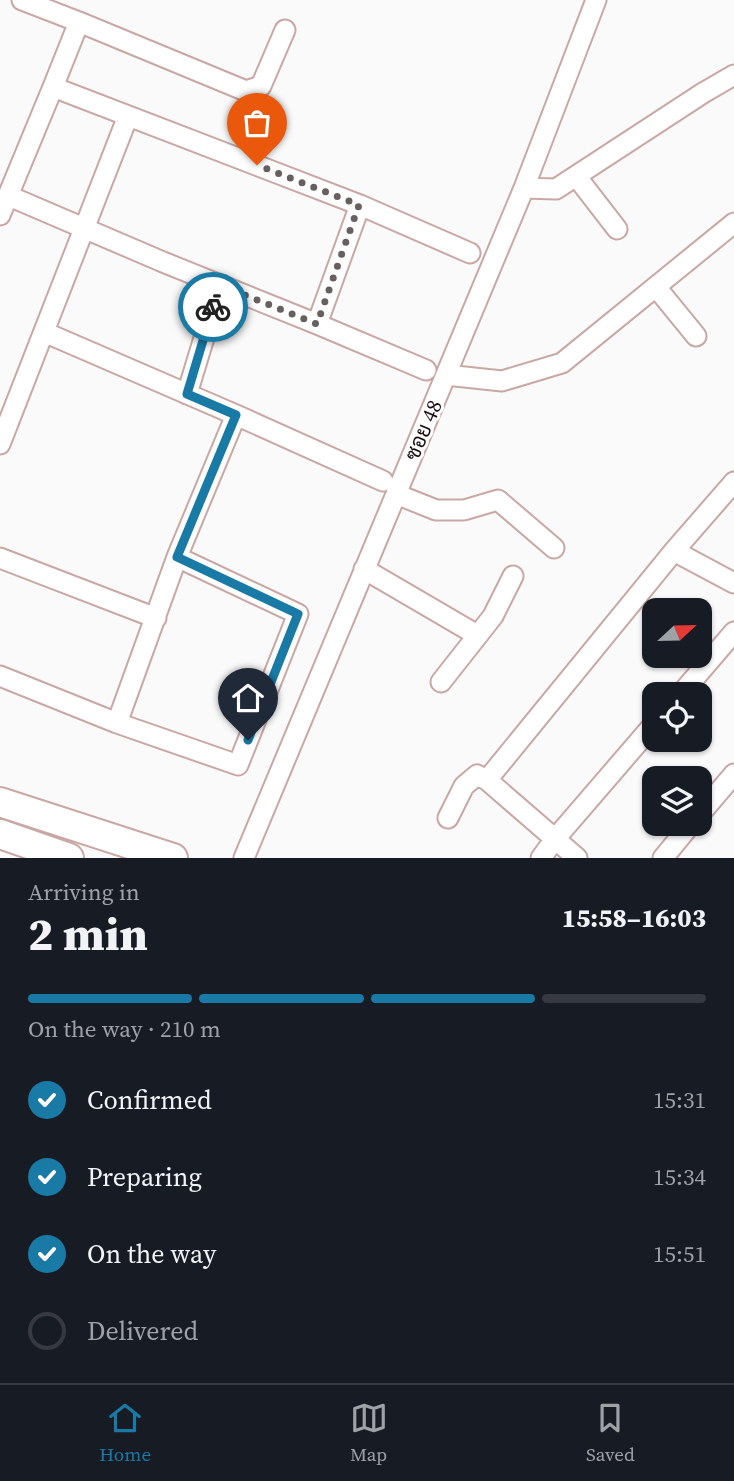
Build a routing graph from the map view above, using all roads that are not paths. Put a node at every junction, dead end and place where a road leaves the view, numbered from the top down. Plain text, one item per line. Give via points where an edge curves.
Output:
1 (22, 0) edge
2 (596, 0) edge
3 (79, 22) junction
4 (285, 30) dead end
5 (734, 75) edge
6 (53, 87) junction
7 (128, 116) junction
8 (576, 176) junction
9 (524, 188) junction
10 (9, 196) junction
11 (359, 205) junction
12 (0, 215) edge
13 (734, 223) edge
14 (85, 228) junction
15 (617, 229) dead end
16 (470, 253) dead end
17 (220, 285) junction
18 (656, 287) junction
19 (317, 324) junction
20 (44, 332) junction
21 (696, 336) dead end
22 (426, 370) dead end
23 (446, 375) junction
24 (187, 394) junction
25 (5, 414) edge
26 (236, 415) junction
27 (0, 444) edge
28 (734, 482) edge
29 (389, 488) junction
30 (554, 548) dead end
31 (674, 551) junction
32 (177, 557) junction
33 (0, 558) edge
34 (364, 569) junction
35 (513, 576) dead end
36 (734, 583) edge
37 (156, 618) junction
38 (734, 632) edge
39 (477, 635) junction
40 (0, 676) edge
41 (441, 682) dead end
42 (691, 682) edge
43 (117, 723) junction
44 (642, 738) edge
45 (734, 774) edge
46 (487, 780) junction
47 (712, 800) edge
48 (0, 802) edge
49 (448, 818) dead end
50 (0, 834) edge
51 (681, 836) edge
52 (555, 839) junction
53 (69, 858) edge
54 (173, 858) edge
55 (244, 858) edge
56 (541, 858) edge
57 (578, 858) edge
58 (663, 858) edge

1 - 3 street
2 - 9 street, ซอย 48
3 - 4 street via 246,91 261,86
3 - 6 street
5 - 8 street
6 - 7 street
6 - 10 street
7 - 11 street
7 - 14 street
8 - 9 street via 556,189
8 - 15 street
9 - 23 street, ซอย 48
10 - 12 street
10 - 14 street
11 - 16 street
11 - 19 street
13 - 18 street
14 - 17 street
14 - 20 street
17 - 19 street
17 - 24 street
18 - 21 street
18 - 23 street via 562,363 502,381
19 - 22 street
20 - 24 street
20 - 25 street
23 - 29 street, ซอย 48
24 - 26 street
25 - 27 street
26 - 29 street
26 - 32 street
28 - 31 street
29 - 30 street via 436,510 464,510 498,500
29 - 34 street, ซอย 48
31 - 36 street
31 - 46 street
32 - 37 street
32 - 43 street via 298,614 238,765
33 - 37 street
34 - 39 street
34 - 55 street, ซอย 48
35 - 39 street via 493,616
37 - 43 street
38 - 42 street
39 - 41 street
40 - 43 street
44 - 52 street
45 - 47 street
46 - 49 street via 477,775 464,786
46 - 52 street
48 - 54 main road
50 - 53 main road
51 - 58 street
52 - 56 street
52 - 57 street

